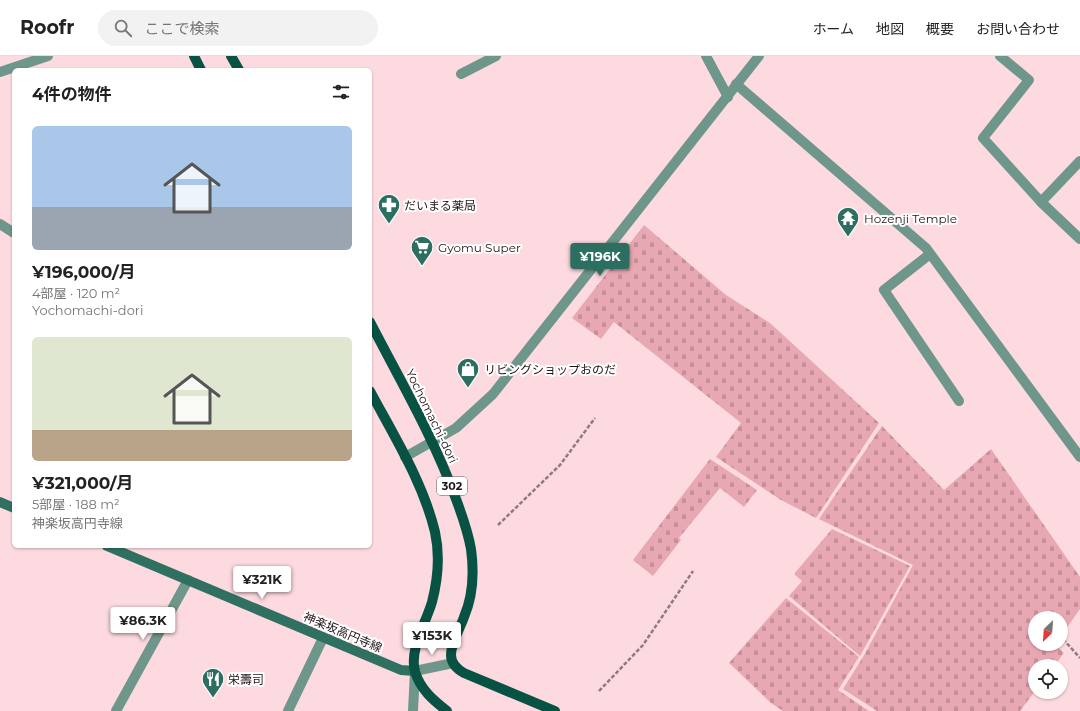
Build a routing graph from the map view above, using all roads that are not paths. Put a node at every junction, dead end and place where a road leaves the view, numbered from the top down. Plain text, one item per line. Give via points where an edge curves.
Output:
1 (48, 56) edge
2 (194, 56) edge
3 (231, 56) edge
4 (496, 56) edge
5 (706, 56) edge
6 (759, 56) edge
7 (1000, 56) edge
8 (200, 68) edge
9 (238, 68) edge
10 (0, 72) edge
11 (461, 74) dead end
12 (736, 84) junction
13 (728, 97) junction
14 (1080, 161) edge
15 (1041, 202) junction
16 (0, 224) edge
17 (12, 231) edge
18 (1080, 239) edge
19 (930, 254) junction
20 (372, 326) edge
21 (372, 395) edge
22 (959, 401) dead end
23 (432, 442) junction
24 (405, 457) junction
25 (1080, 457) edge
26 (0, 502) edge
27 (12, 507) edge
28 (111, 548) edge
29 (188, 580) junction
30 (323, 638) junction
31 (453, 663) junction
32 (415, 671) junction
33 (116, 711) edge
34 (288, 711) edge
35 (413, 711) edge
36 (447, 711) edge
37 (555, 711) edge

1 - 10 street
2 - 8 main road
3 - 9 main road
4 - 11 street
5 - 13 street
6 - 12 street
7 - 15 street via 1029,80 983,138
12 - 13 street
12 - 19 street
13 - 23 street via 493,394 456,428
14 - 15 street
15 - 18 street
16 - 17 street
19 - 22 street via 884,290
19 - 25 street
20 - 23 main road, Yochomachi-dori / 302
21 - 24 main road, 302
23 - 24 street
23 - 31 main road, Yochomachi-dori / 302 via 463,518 473,568 467,609 453,644
24 - 32 main road, 302 via 431,518 438,549 437,579 432,602 417,643
26 - 27 main road
28 - 29 main road, 神楽坂高円寺線
29 - 30 main road, 神楽坂高円寺線
29 - 33 street
30 - 32 main road, 神楽坂高円寺線 via 401,670
30 - 34 street
31 - 32 street
31 - 37 main road via 464,673
32 - 35 street
32 - 36 main road, 302 via 431,699

